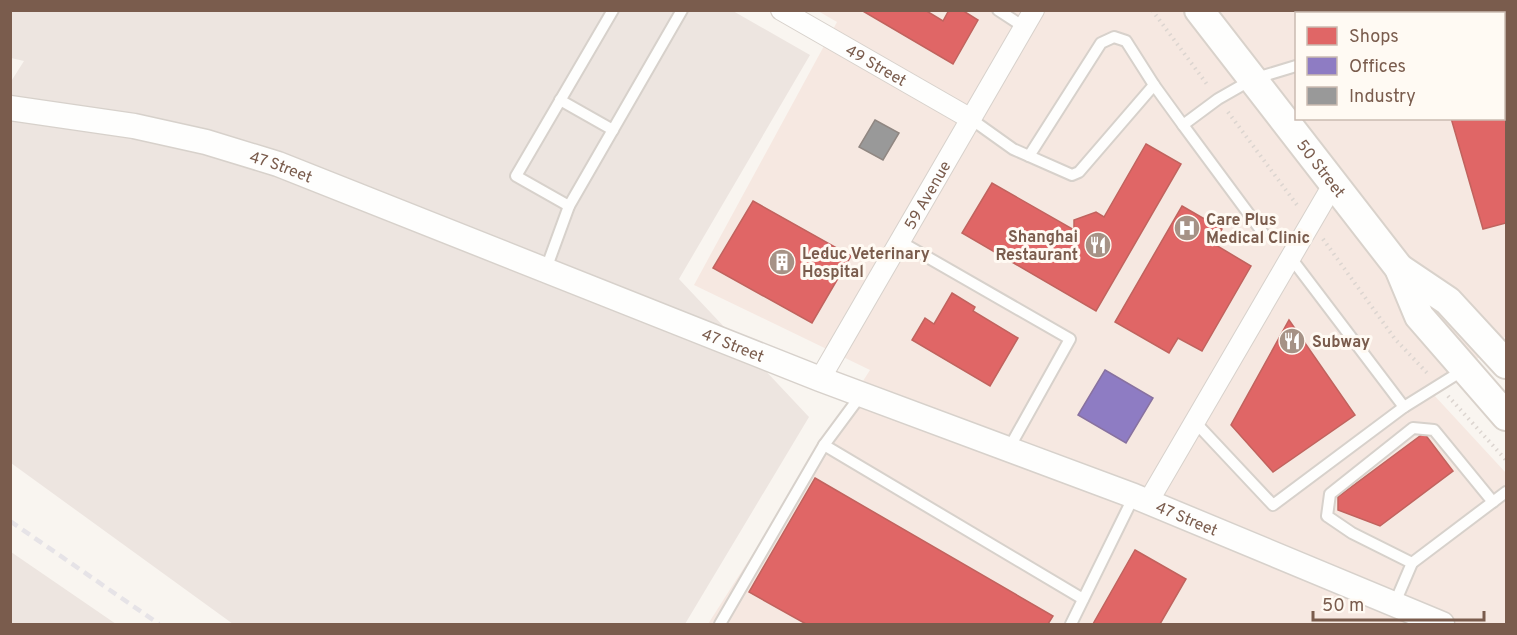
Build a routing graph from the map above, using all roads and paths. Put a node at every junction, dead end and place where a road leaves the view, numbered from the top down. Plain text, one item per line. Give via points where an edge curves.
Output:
1 (613, 10) edge
2 (682, 10) edge
3 (998, 10) edge
4 (1199, 10) edge
5 (790, 13) edge
6 (1029, 19) edge
7 (1295, 66) edge
8 (1253, 79) junction
9 (1154, 85) junction
10 (560, 100) junction
11 (10, 108) edge
12 (971, 119) junction
13 (1183, 125) junction
14 (613, 129) junction
15 (1029, 156) junction
16 (1334, 183) junction
17 (568, 206) junction
18 (1263, 233) dead end
19 (901, 242) junction
20 (1290, 258) junction
21 (1399, 268) junction
22 (546, 269) junction
23 (1506, 364) edge
24 (1465, 369) junction
25 (820, 379) junction
26 (861, 395) junction
27 (1404, 407) junction
28 (1506, 416) edge
29 (1195, 422) junction
30 (824, 445) junction
31 (1008, 450) junction
32 (1506, 492) edge
33 (1141, 500) junction
34 (1493, 502) junction
35 (1412, 563) junction
36 (1083, 599) junction
37 (1394, 605) junction
38 (720, 624) edge
39 (1071, 624) edge
40 (1442, 624) edge

1 - 10 lane
2 - 14 lane
3 - 6 lane
4 - 8 main road, 50 Street
5 - 12 street, 49 Street
6 - 12 street, 59 Avenue
7 - 8 lane
8 - 13 lane
8 - 16 main road, 50 Street
9 - 13 lane
9 - 15 lane via 1079,172 1072,175
9 - 15 lane via 1126,41 1114,37 1101,43
10 - 14 lane
10 - 17 lane via 516,176
11 - 22 street, 47 Street via 134,126 207,142 278,164
12 - 15 lane
12 - 19 street, 59 Avenue
13 - 18 lane
14 - 17 lane
16 - 20 street
16 - 21 main road, 50 Street
17 - 22 lane
19 - 25 street, 59 Avenue
19 - 31 lane via 1070,339
20 - 27 lane
20 - 29 street
21 - 23 main road, 50 Street via 1448,301
21 - 24 main road, 50 Street via 1419,316
22 - 25 street, 47 Street
24 - 27 lane
24 - 28 main road, 50 Street
25 - 26 street, 47 Street
26 - 30 lane
26 - 31 street, 47 Street
27 - 29 lane via 1273,505
29 - 33 street
30 - 36 lane
30 - 38 lane
31 - 33 street, 47 Street
32 - 34 lane
33 - 36 lane
33 - 37 street, 47 Street
34 - 35 lane
34 - 35 lane via 1434,430 1413,428 1330,494 1327,516
35 - 37 lane
36 - 39 lane
37 - 40 street, 47 Street

